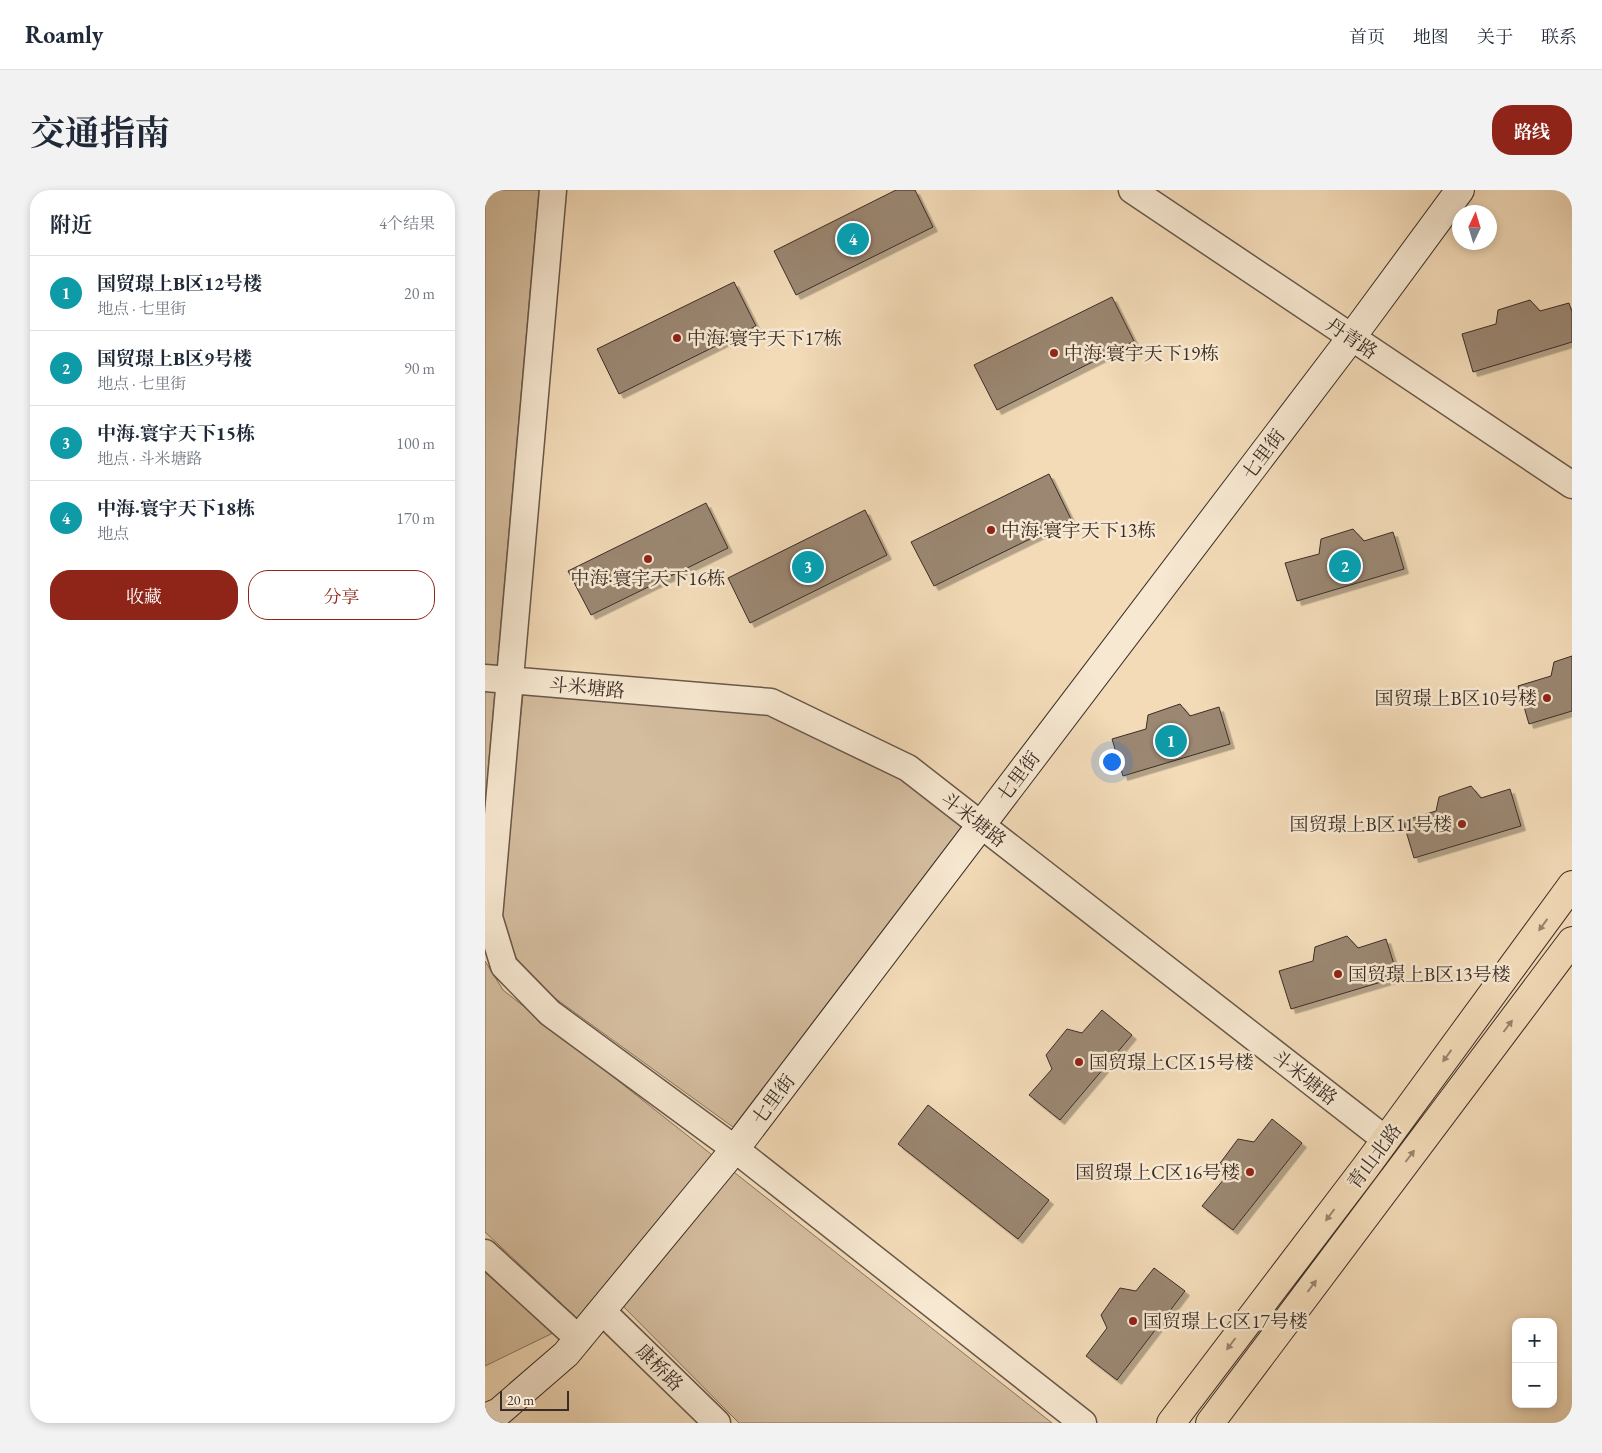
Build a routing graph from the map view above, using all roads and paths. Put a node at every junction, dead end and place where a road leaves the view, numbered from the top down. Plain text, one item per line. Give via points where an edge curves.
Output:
1 (553, 190) edge
2 (1132, 190) edge
3 (1460, 190) edge
4 (1351, 338) junction
5 (1572, 485) edge
6 (498, 680) edge
7 (981, 825) junction
8 (1572, 885) edge
9 (1572, 941) edge
10 (1386, 1140) junction
11 (735, 1149) junction
12 (485, 1253) edge
13 (602, 1311) junction
14 (573, 1347) junction
15 (485, 1418) edge
16 (717, 1423) edge
17 (1083, 1423) edge
18 (1171, 1423) edge
19 (1210, 1423) edge

1 - 6 street
2 - 4 street, 丹青路
3 - 4 street, 七里街
4 - 5 street, 丹青路
4 - 7 street, 七里街
6 - 7 street, 斗米塘路 via 771,702 908,768
6 - 11 street via 489,917 504,966 550,1013
7 - 10 street, 斗米塘路
7 - 11 street, 七里街
8 -> 10 main road, 青山北路
19 -> 9 main road, 青山北路
10 -> 18 main road, 青山北路
11 - 13 street, 七里街
11 - 17 street
12 - 14 street
13 - 14 street, 七里街
13 - 16 street, 康桥路
14 - 15 street, 七里街 via 499,1412

